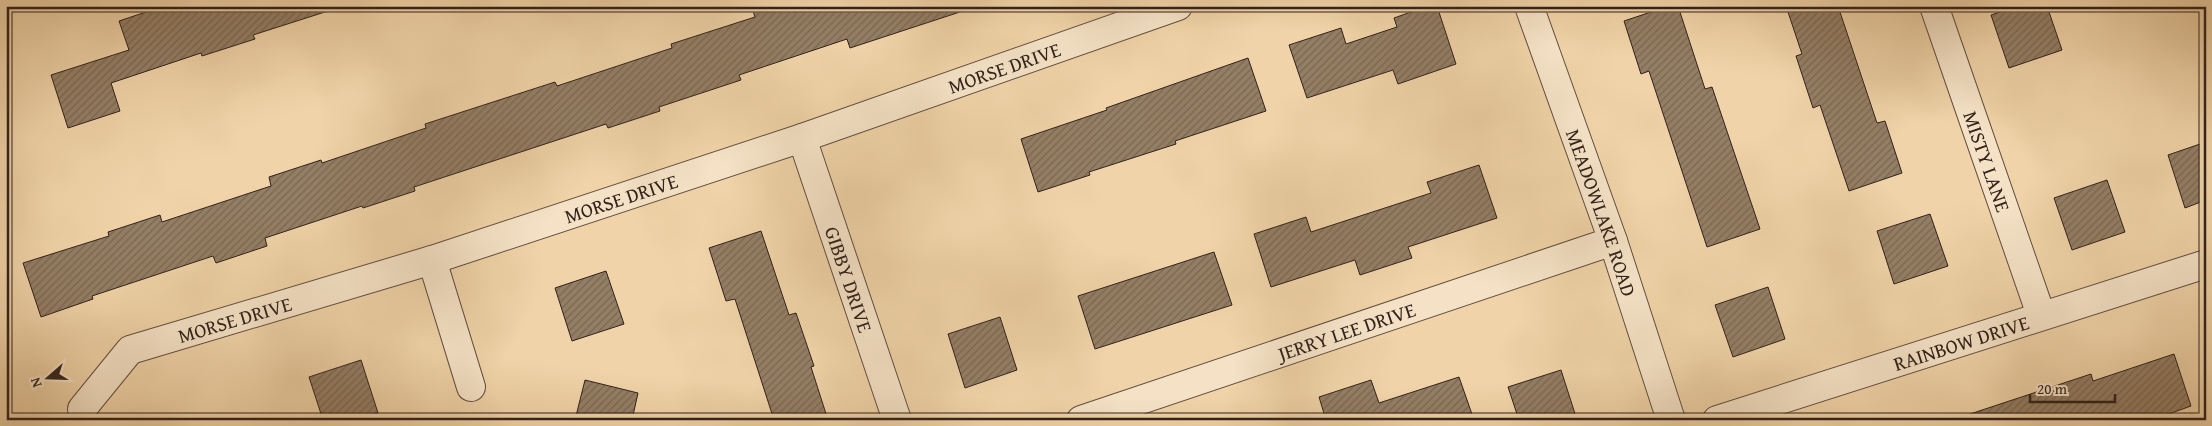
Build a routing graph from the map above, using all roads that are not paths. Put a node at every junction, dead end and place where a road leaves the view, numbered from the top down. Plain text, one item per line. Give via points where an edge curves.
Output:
1 (1178, 6) edge
2 (1529, 6) edge
3 (1934, 6) edge
4 (802, 138) junction
5 (1613, 241) junction
6 (432, 260) junction
7 (2206, 264) edge
8 (2041, 316) junction
9 (471, 387) dead end
10 (82, 409) dead end
11 (897, 420) edge
12 (1081, 420) edge
13 (1671, 420) edge
14 (1716, 420) edge

1 - 4 street, MORSE DRIVE
2 - 5 street, MEADOWLAKE ROAD
3 - 8 street, MISTY LANE
4 - 6 street, MORSE DRIVE
4 - 11 street, GIBBY DRIVE
5 - 12 street, JERRY LEE DRIVE
5 - 13 street, MEADOWLAKE ROAD
6 - 9 street
6 - 10 street, MORSE DRIVE via 130,350
7 - 8 street, RAINBOW DRIVE
8 - 14 street, RAINBOW DRIVE

